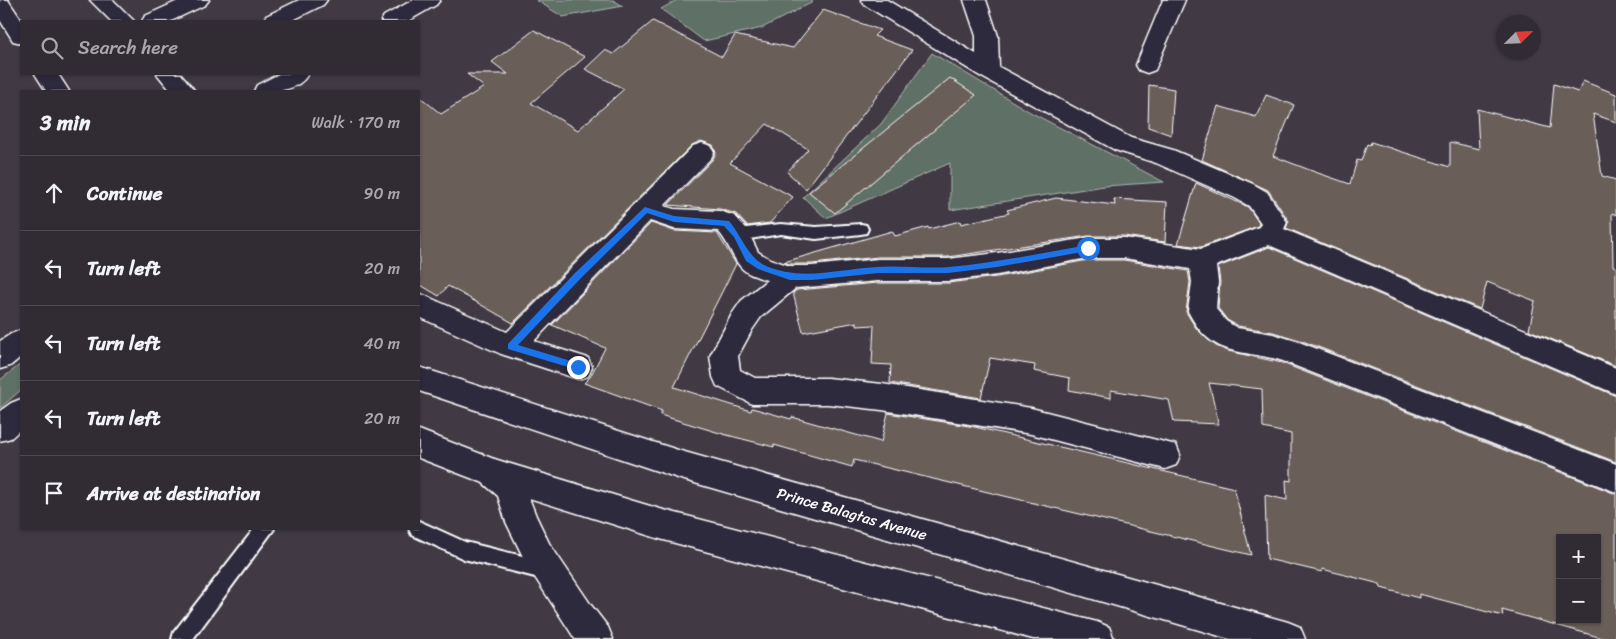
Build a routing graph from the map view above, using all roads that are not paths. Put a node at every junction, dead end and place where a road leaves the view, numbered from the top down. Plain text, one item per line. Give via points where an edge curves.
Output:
1 (101, 0) edge
2 (198, 0) edge
3 (316, 0) edge
4 (429, 0) edge
5 (872, 0) edge
6 (975, 0) edge
7 (1174, 0) edge
8 (0, 4) edge
9 (122, 20) edge
10 (155, 20) edge
11 (276, 20) edge
12 (394, 20) edge
13 (20, 34) edge
14 (1147, 65) dead end
15 (988, 71) junction
16 (47, 75) edge
17 (170, 75) edge
18 (295, 75) edge
19 (57, 90) edge
20 (183, 90) edge
21 (267, 90) edge
22 (702, 152) dead end
23 (645, 210) junction
24 (861, 229) dead end
25 (1269, 234) junction
26 (736, 235) junction
27 (1202, 260) junction
28 (790, 277) junction
29 (420, 304) edge
30 (20, 343) edge
31 (511, 346) junction
32 (0, 357) edge
33 (578, 367) dead end
34 (420, 379) edge
35 (1616, 381) edge
36 (20, 413) edge
37 (0, 428) edge
38 (420, 444) edge
39 (1165, 455) dead end
40 (494, 473) junction
41 (1616, 478) edge
42 (265, 530) edge
43 (420, 530) edge
44 (548, 571) junction
45 (181, 639) edge
46 (596, 639) edge
47 (1097, 639) edge
48 (1288, 639) edge

1 - 9 street
2 - 10 street
3 - 11 street
4 - 12 street
5 - 15 street
6 - 15 street via 987,36
7 - 14 street
8 - 13 street
15 - 25 street via 1123,144 1164,156 1244,191 1258,200 1274,222
16 - 19 street
17 - 20 street
18 - 21 street
22 - 23 street
23 - 26 street via 674,219 719,221 731,226
23 - 31 street
24 - 26 lane via 816,233 781,229
25 - 27 street
25 - 35 street
26 - 28 street via 749,259 761,267
27 - 28 street via 1124,248 1088,248 948,270 878,270
27 - 41 street via 1205,282 1202,311 1228,338 1303,356
28 - 39 street via 751,309 724,356 727,376 752,391 828,391 891,399 1031,421
29 - 31 street
30 - 32 street
31 - 33 street
34 - 48 street, Prince Balagtas Avenue via 681,465
36 - 37 street
38 - 40 street
40 - 44 street via 510,487 522,522
40 - 47 street via 660,524
42 - 45 lane
43 - 44 lane via 464,550
44 - 46 street

